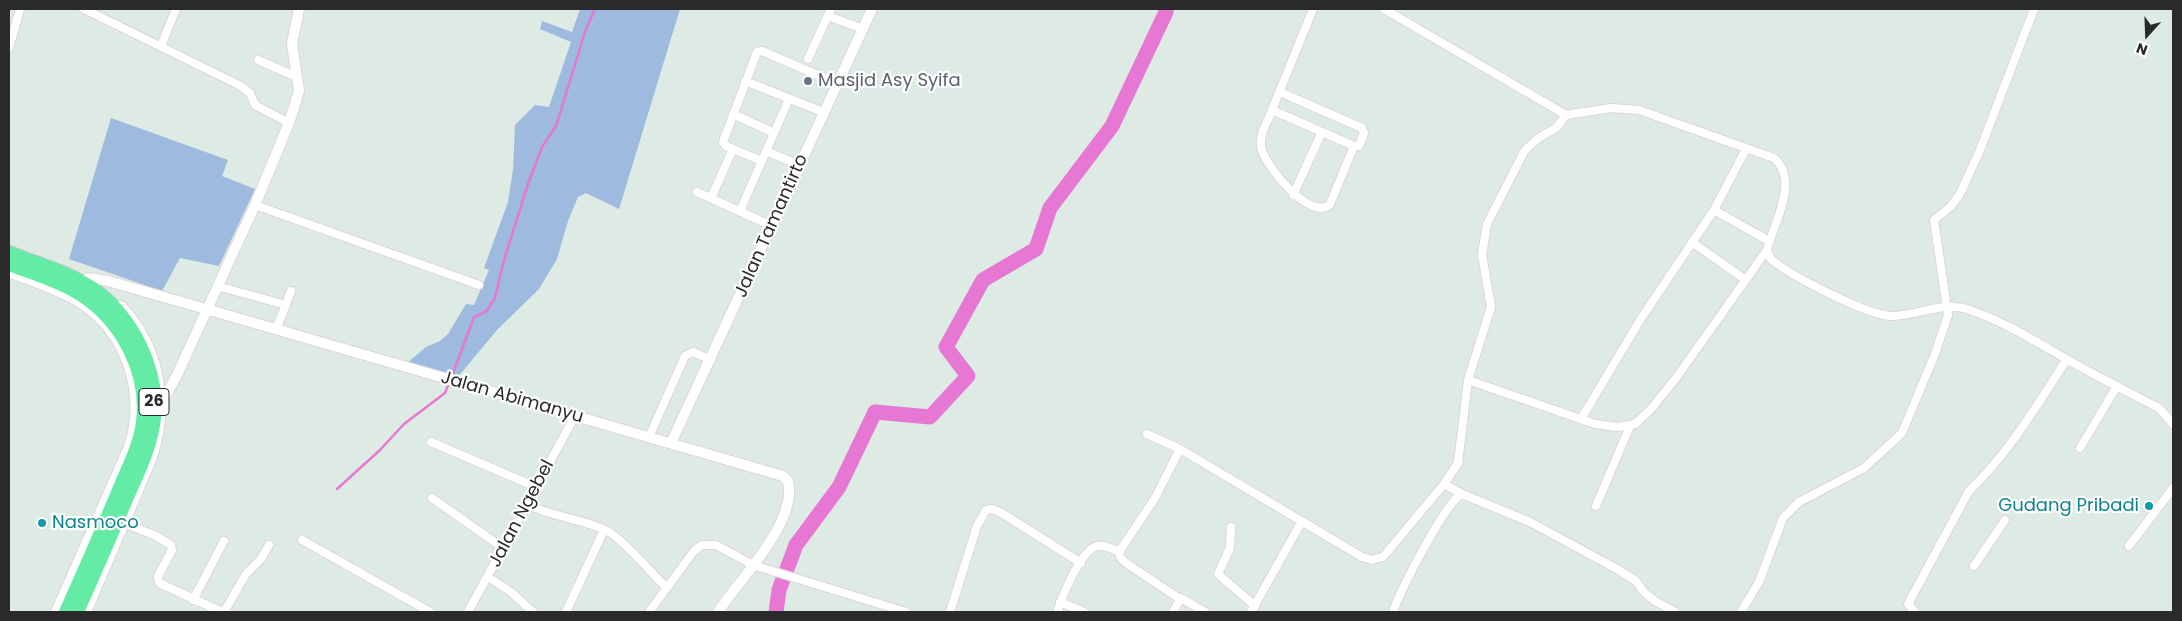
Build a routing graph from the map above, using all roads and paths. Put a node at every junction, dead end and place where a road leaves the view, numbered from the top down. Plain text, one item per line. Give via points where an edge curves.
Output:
1 (20, 9) edge
2 (84, 9) edge
3 (176, 9) edge
4 (872, 9) edge
5 (1313, 9) edge
6 (1384, 9) edge
7 (2034, 9) edge
8 (296, 10) edge
9 (830, 12) edge
10 (863, 29) junction
11 (161, 46) junction
12 (9, 48) edge
13 (808, 59) dead end
14 (258, 60) dead end
15 (297, 77) junction
16 (746, 81) junction
17 (836, 83) junction
18 (1280, 92) junction
19 (789, 99) junction
20 (1272, 110) junction
21 (823, 112) junction
22 (732, 114) junction
23 (1566, 115) junction
24 (289, 123) junction
25 (1322, 132) junction
26 (774, 133) junction
27 (1354, 146) junction
28 (733, 149) junction
29 (1746, 149) junction
30 (766, 151) junction
31 (762, 161) junction
32 (799, 164) junction
33 (697, 192) dead end
34 (1293, 194) junction
35 (711, 198) junction
36 (255, 205) junction
37 (1714, 210) junction
38 (740, 211) junction
39 (772, 226) junction
40 (1693, 243) junction
41 (9, 246) edge
42 (1768, 246) junction
43 (9, 253) edge
44 (9, 264) edge
45 (9, 272) edge
46 (88, 278) junction
47 (1746, 280) junction
48 (479, 285) dead end
49 (217, 286) junction
50 (291, 291) dead end
51 (286, 305) junction
52 (1947, 308) junction
53 (206, 309) junction
54 (276, 330) junction
55 (2067, 359) junction
56 (711, 360) junction
57 (1468, 380) junction
58 (2116, 386) junction
59 (162, 403) junction
60 (575, 416) junction
61 (1581, 419) junction
62 (2173, 424) edge
63 (1630, 426) junction
64 (1147, 434) dead end
65 (649, 437) junction
66 (431, 442) dead end
67 (671, 443) junction
68 (2080, 448) dead end
69 (1180, 449) junction
70 (1444, 484) junction
71 (536, 487) junction
72 (2173, 488) edge
73 (1462, 494) junction
74 (432, 498) dead end
75 (527, 504) junction
76 (1596, 506) dead end
77 (2005, 520) dead end
78 (1302, 521) junction
79 (124, 523) junction
80 (1231, 527) dead end
81 (604, 530) junction
82 (302, 540) dead end
83 (224, 541) dead end
84 (269, 546) dead end
85 (2129, 546) dead end
86 (503, 548) junction
87 (1119, 552) junction
88 (1081, 563) junction
89 (753, 565) junction
90 (1974, 566) dead end
91 (488, 577) junction
92 (666, 587) junction
93 (1180, 599) junction
94 (193, 600) junction
95 (1060, 602) junction
96 (1253, 609) edge
97 (56, 612) edge
98 (66, 612) edge
99 (78, 612) edge
100 (86, 612) edge
101 (223, 612) edge
102 (430, 612) edge
103 (468, 612) edge
104 (533, 612) edge
105 (566, 612) edge
106 (649, 612) edge
107 (718, 612) edge
108 (906, 612) edge
109 (950, 612) edge
110 (1057, 612) edge
111 (1084, 612) edge
112 (1173, 612) edge
113 (1205, 612) edge
114 (1393, 612) edge
115 (1675, 612) edge
116 (1741, 612) edge
117 (1915, 612) edge

1 - 12 street
2 - 11 street
3 - 11 street
4 - 10 street, Jalan Tamantirto
5 - 18 street
6 - 23 street
7 - 52 street via 1970,174 1950,207 1934,220
8 - 15 street via 292,44
9 - 10 street
9 - 13 street
10 - 17 street, Jalan Tamantirto
11 - 24 street via 244,88 255,105
14 - 15 street
15 - 24 street via 298,95
16 - 17 street via 760,51
16 - 19 street
16 - 22 street
17 - 21 street, Jalan Tamantirto
18 - 20 street
18 - 27 street via 1362,128 1360,144
19 - 21 street
19 - 26 street
20 - 25 street
20 - 34 street via 1260,139 1261,149
21 - 32 street, Jalan Tamantirto
22 - 26 street
22 - 28 street via 723,142
23 - 29 street via 1611,108 1639,110
23 - 57 street via 1556,128 1525,150 1490,217 1482,254 1491,307
24 - 36 street
25 - 27 street
25 - 34 street
26 - 30 street
27 - 34 street via 1327,207 1316,208
28 - 31 street
28 - 35 street
29 - 37 street
29 - 42 street via 1774,158 1785,171 1782,205
30 - 31 street
30 - 32 street
31 - 38 street
32 - 39 street, Jalan Tamantirto
33 - 35 street
35 - 38 street
36 - 48 street
36 - 49 street
37 - 40 street
37 - 42 street
38 - 39 street
39 - 56 street, Jalan Tamantirto
40 - 47 street
40 - 61 street via 1647,310
41 - 46 street
42 - 47 street
42 - 52 street via 1772,260 1822,290 1866,310 1892,316
43 - 99 highway, 26 via 81,282 102,297 138,342 152,386 154,416 150,440
44 - 98 highway, 26 via 70,288 93,304 125,341 142,388 144,411 138,443
45 - 97 street via 58,291 93,312 122,350 136,396 135,427 129,447
46 - 53 street, Jalan Abimanyu
46 - 59 street via 115,299 140,330 153,360
47 - 63 street via 1660,398
49 - 51 street
49 - 53 street
50 - 51 street
51 - 54 street
52 - 55 street via 1964,308 1988,317
52 - 116 street via 1946,322 1935,354 1902,432 1864,468 1799,502 1783,518 1758,582
53 - 54 street, Jalan Abimanyu
53 - 59 street
54 - 60 street, Jalan Abimanyu
55 - 58 street
55 - 117 street via 2017,436 1969,491 1908,604
56 - 65 street via 693,352 686,356
56 - 67 street, Jalan Tamantirto
57 - 61 street
57 - 70 street via 1461,454
58 - 62 street via 2158,408
58 - 68 street
59 - 79 street via 154,452
60 - 65 street, Jalan Abimanyu
60 - 71 street, Jalan Ngebel
61 - 63 street via 1610,427
63 - 76 street
64 - 69 street
65 - 67 street, Jalan Abimanyu
66 - 71 street
67 - 89 street, Jalan Abimanyu via 786,478 789,488 784,512 767,547
69 - 78 street
69 - 87 street via 1155,498
70 - 73 street
70 - 78 street via 1391,549 1379,559 1362,557
71 - 75 street, Jalan Ngebel
72 - 85 street
73 - 114 street via 1455,499 1430,537
73 - 115 street via 1555,535 1630,576 1656,601
74 - 86 street
75 - 81 street via 554,516
75 - 86 street, Jalan Ngebel
77 - 90 street
78 - 96 street
79 - 94 street via 172,545 157,580
79 - 100 street
80 - 96 street via 1230,548 1218,574
81 - 92 street
81 - 105 street
82 - 102 street
83 - 94 street
84 - 101 street via 246,574
86 - 91 street, Jalan Ngebel
87 - 88 street via 1097,546
87 - 93 street via 1126,563
88 - 95 street
88 - 109 street via 1000,512 986,510 977,526
89 - 92 street via 716,545 702,545
89 - 107 street, Jalan Abimanyu
89 - 108 street
91 - 103 street, Jalan Ngebel
91 - 104 street
92 - 106 street
93 - 112 street
93 - 113 street
94 - 101 street
95 - 110 street
95 - 111 street

